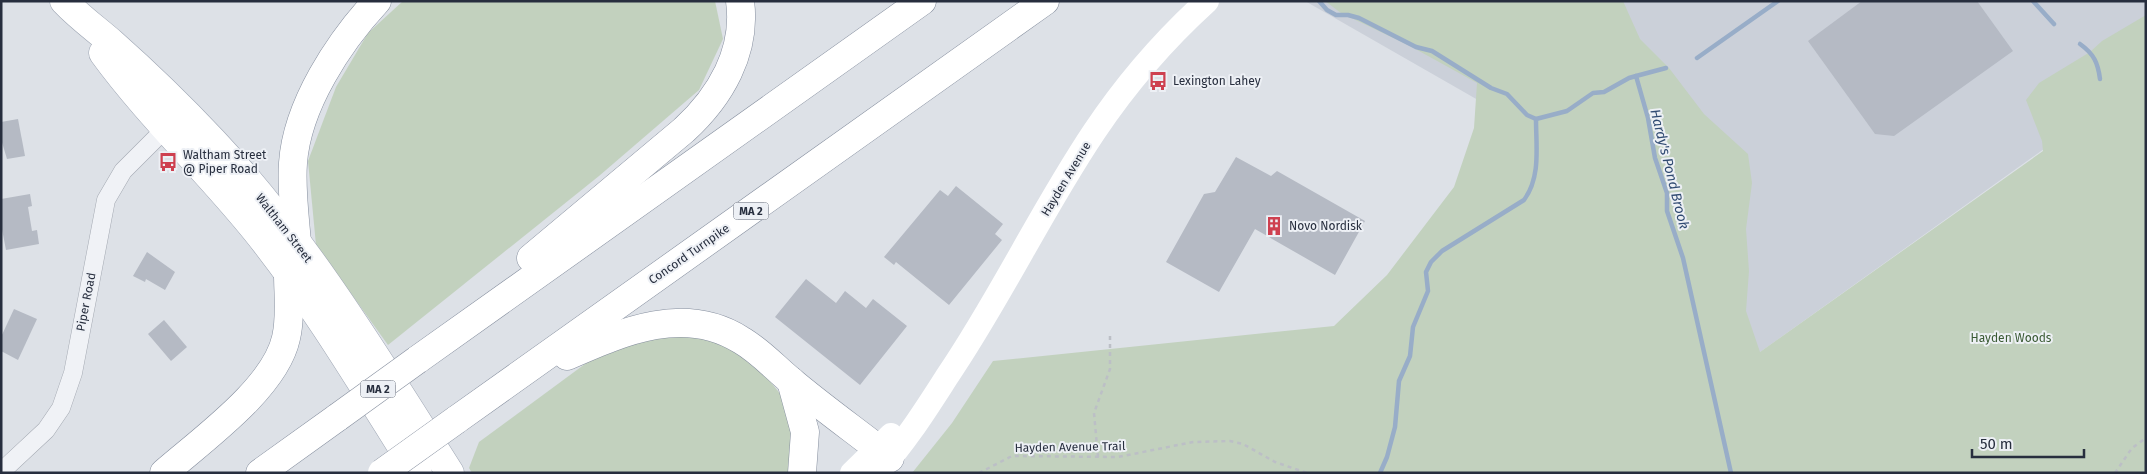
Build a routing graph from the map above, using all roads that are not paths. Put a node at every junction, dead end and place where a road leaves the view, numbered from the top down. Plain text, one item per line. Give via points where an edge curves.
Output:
1 (377, 1) edge
2 (740, 1) edge
3 (922, 1) edge
4 (1045, 1) edge
5 (1207, 1) edge
6 (71, 9) edge
7 (175, 120) junction
8 (297, 243) junction
9 (288, 273) junction
10 (456, 333) junction
11 (513, 380) junction
12 (791, 381) junction
13 (882, 459) edge
14 (1, 472) edge
15 (164, 473) edge
16 (260, 473) edge
17 (382, 473) edge
18 (418, 473) edge
19 (450, 473) edge
20 (802, 473) edge
21 (852, 473) edge

1 - 8 main road via 331,62 300,128 293,172
2 - 10 main road via 741,29 735,55 720,88 705,109 520,267
3 - 10 main road, MA 2
4 - 11 main road, Concord Turnpike / MA 2
5 - 13 street, Hayden Avenue via 1147,62 1100,124 980,328 949,374
6 - 7 main road, Waltham Street
7 - 8 main road, Waltham Street via 231,161
7 - 9 main road, Waltham Street via 216,183
7 - 14 street, Piper Road via 123,171 106,200 73,373 61,408 46,430
8 - 19 main road, Waltham Street via 350,317
9 - 15 main road via 288,324 276,366 252,395
9 - 18 main road, Waltham Street
10 - 16 main road, MA 2, bridge
11 - 12 main road via 620,334 652,325 677,323 711,327 740,339
11 - 17 main road, Concord Turnpike / MA 2, bridge
12 - 13 main road
12 - 20 main road via 805,432
13 - 21 street, Hayden Avenue

